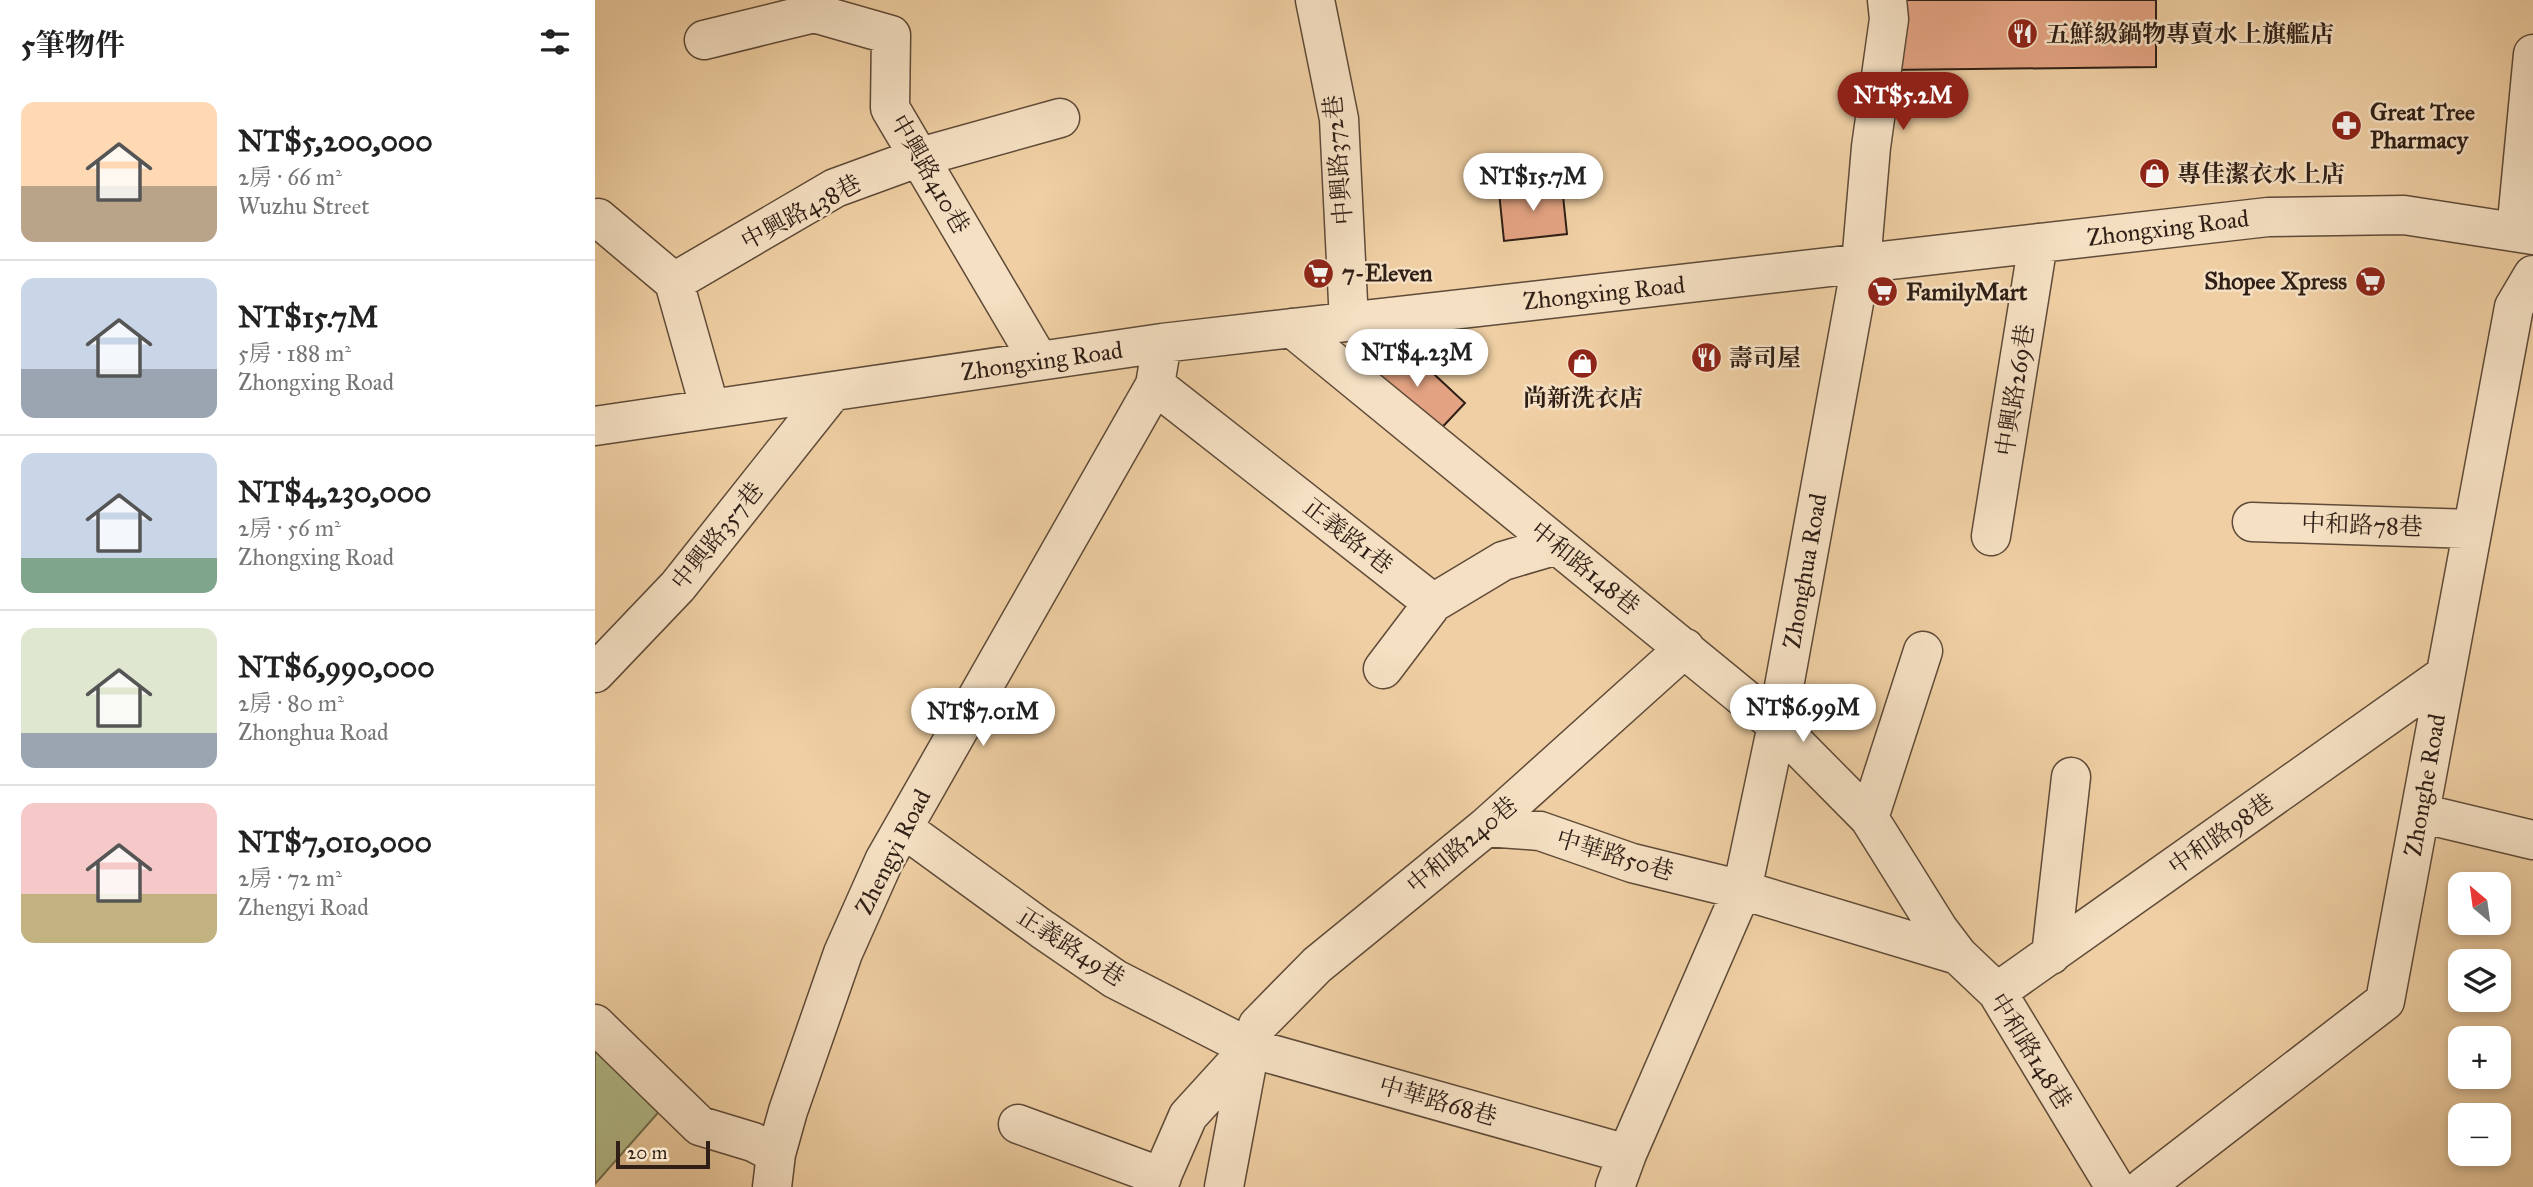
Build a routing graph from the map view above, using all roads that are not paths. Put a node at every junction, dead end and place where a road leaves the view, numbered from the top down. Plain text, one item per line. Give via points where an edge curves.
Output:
1 (1315, 0) edge
2 (1888, 0) edge
3 (704, 40) dead end
4 (2533, 54) edge
5 (1059, 118) dead end
6 (920, 157) junction
7 (595, 220) edge
8 (2524, 233) edge
9 (2038, 243) junction
10 (1861, 264) junction
11 (2533, 275) edge
12 (674, 282) junction
13 (1349, 322) junction
14 (1292, 328) junction
15 (1162, 343) junction
16 (1038, 361) junction
17 (1155, 385) junction
18 (832, 392) junction
19 (710, 409) junction
20 (595, 426) edge
21 (2252, 522) dead end
22 (2472, 529) junction
23 (1991, 536) dead end
24 (1556, 545) junction
25 (1433, 603) junction
26 (1685, 648) junction
27 (1923, 651) dead end
28 (1383, 669) dead end
29 (595, 673) edge
30 (2445, 675) junction
31 (1777, 725) junction
32 (2071, 777) dead end
33 (2420, 813) junction
34 (1869, 818) junction
35 (1486, 827) junction
36 (902, 828) junction
37 (2532, 841) edge
38 (1742, 890) junction
39 (1958, 955) junction
40 (2051, 955) junction
41 (1997, 992) junction
42 (595, 1024) edge
43 (1250, 1048) junction
44 (1018, 1124) dead end
45 (774, 1171) edge
46 (1621, 1171) edge
47 (1159, 1182) edge
48 (1224, 1187) edge
49 (2115, 1187) edge
50 (2144, 1187) edge

1 - 13 street, 中興路372巷 via 1339,119
2 - 10 street, Zhonghua Road
3 - 6 street, 中興路410巷 via 814,13 891,35 890,108
4 - 8 street
5 - 6 street, 中興路438巷
6 - 12 street, 中興路438巷 via 835,188
6 - 16 street, 中興路410巷
7 - 12 street
8 - 9 street, Zhongxing Road via 2404,215 2268,217
9 - 10 street, Zhongxing Road
9 - 23 street, 中興路269巷
10 - 13 street, Zhongxing Road
10 - 31 street, Zhonghua Road
11 - 22 street, Zhonghe Road via 2514,307
12 - 19 street
13 - 14 street, Zhongxing Road
14 - 15 street, Zhongxing Road
14 - 24 street, 中和路148巷
15 - 16 street, Zhongxing Road
15 - 17 street, Zhengyi Road
16 - 18 street, Zhongxing Road
17 - 25 street, 正義路1巷
17 - 36 street, Zhengyi Road
18 - 19 street, Zhongxing Road
18 - 29 street, 中興路357巷 via 678,586
19 - 20 street, Zhongxing Road
21 - 22 street, 中和路78巷
22 - 30 street, Zhonghe Road
24 - 25 street via 1503,561
24 - 26 street, 中和路148巷
25 - 28 street
26 - 31 street, 中和路148巷
26 - 35 street, 中和路240巷
27 - 34 street
30 - 33 street, Zhonghe Road
30 - 40 street, 中和路98巷
31 - 34 street, 中和路148巷
31 - 38 street, Zhonghua Road
32 - 40 street
33 - 37 street
33 - 50 street, Zhonghe Road via 2385,1001
34 - 39 street, 中和路148巷
35 - 38 street, 中華路50巷 via 1541,831 1632,863
35 - 43 street, 中和路240巷 via 1317,965 1258,1026
36 - 43 street, 正義路49巷 via 1115,979
36 - 45 street, Zhengyi Road via 843,953 788,1111
38 - 39 street, 中華路50巷
38 - 46 street, Zhonghua Road
39 - 41 street, 中和路148巷
40 - 41 street, 中和路98巷
41 - 49 street, 中和路148巷
42 - 45 street via 700,1126 753,1142
43 - 46 street, 中華路68巷
43 - 47 street, 中和路240巷 via 1188,1116
43 - 48 street, 中和路240巷
44 - 47 street

